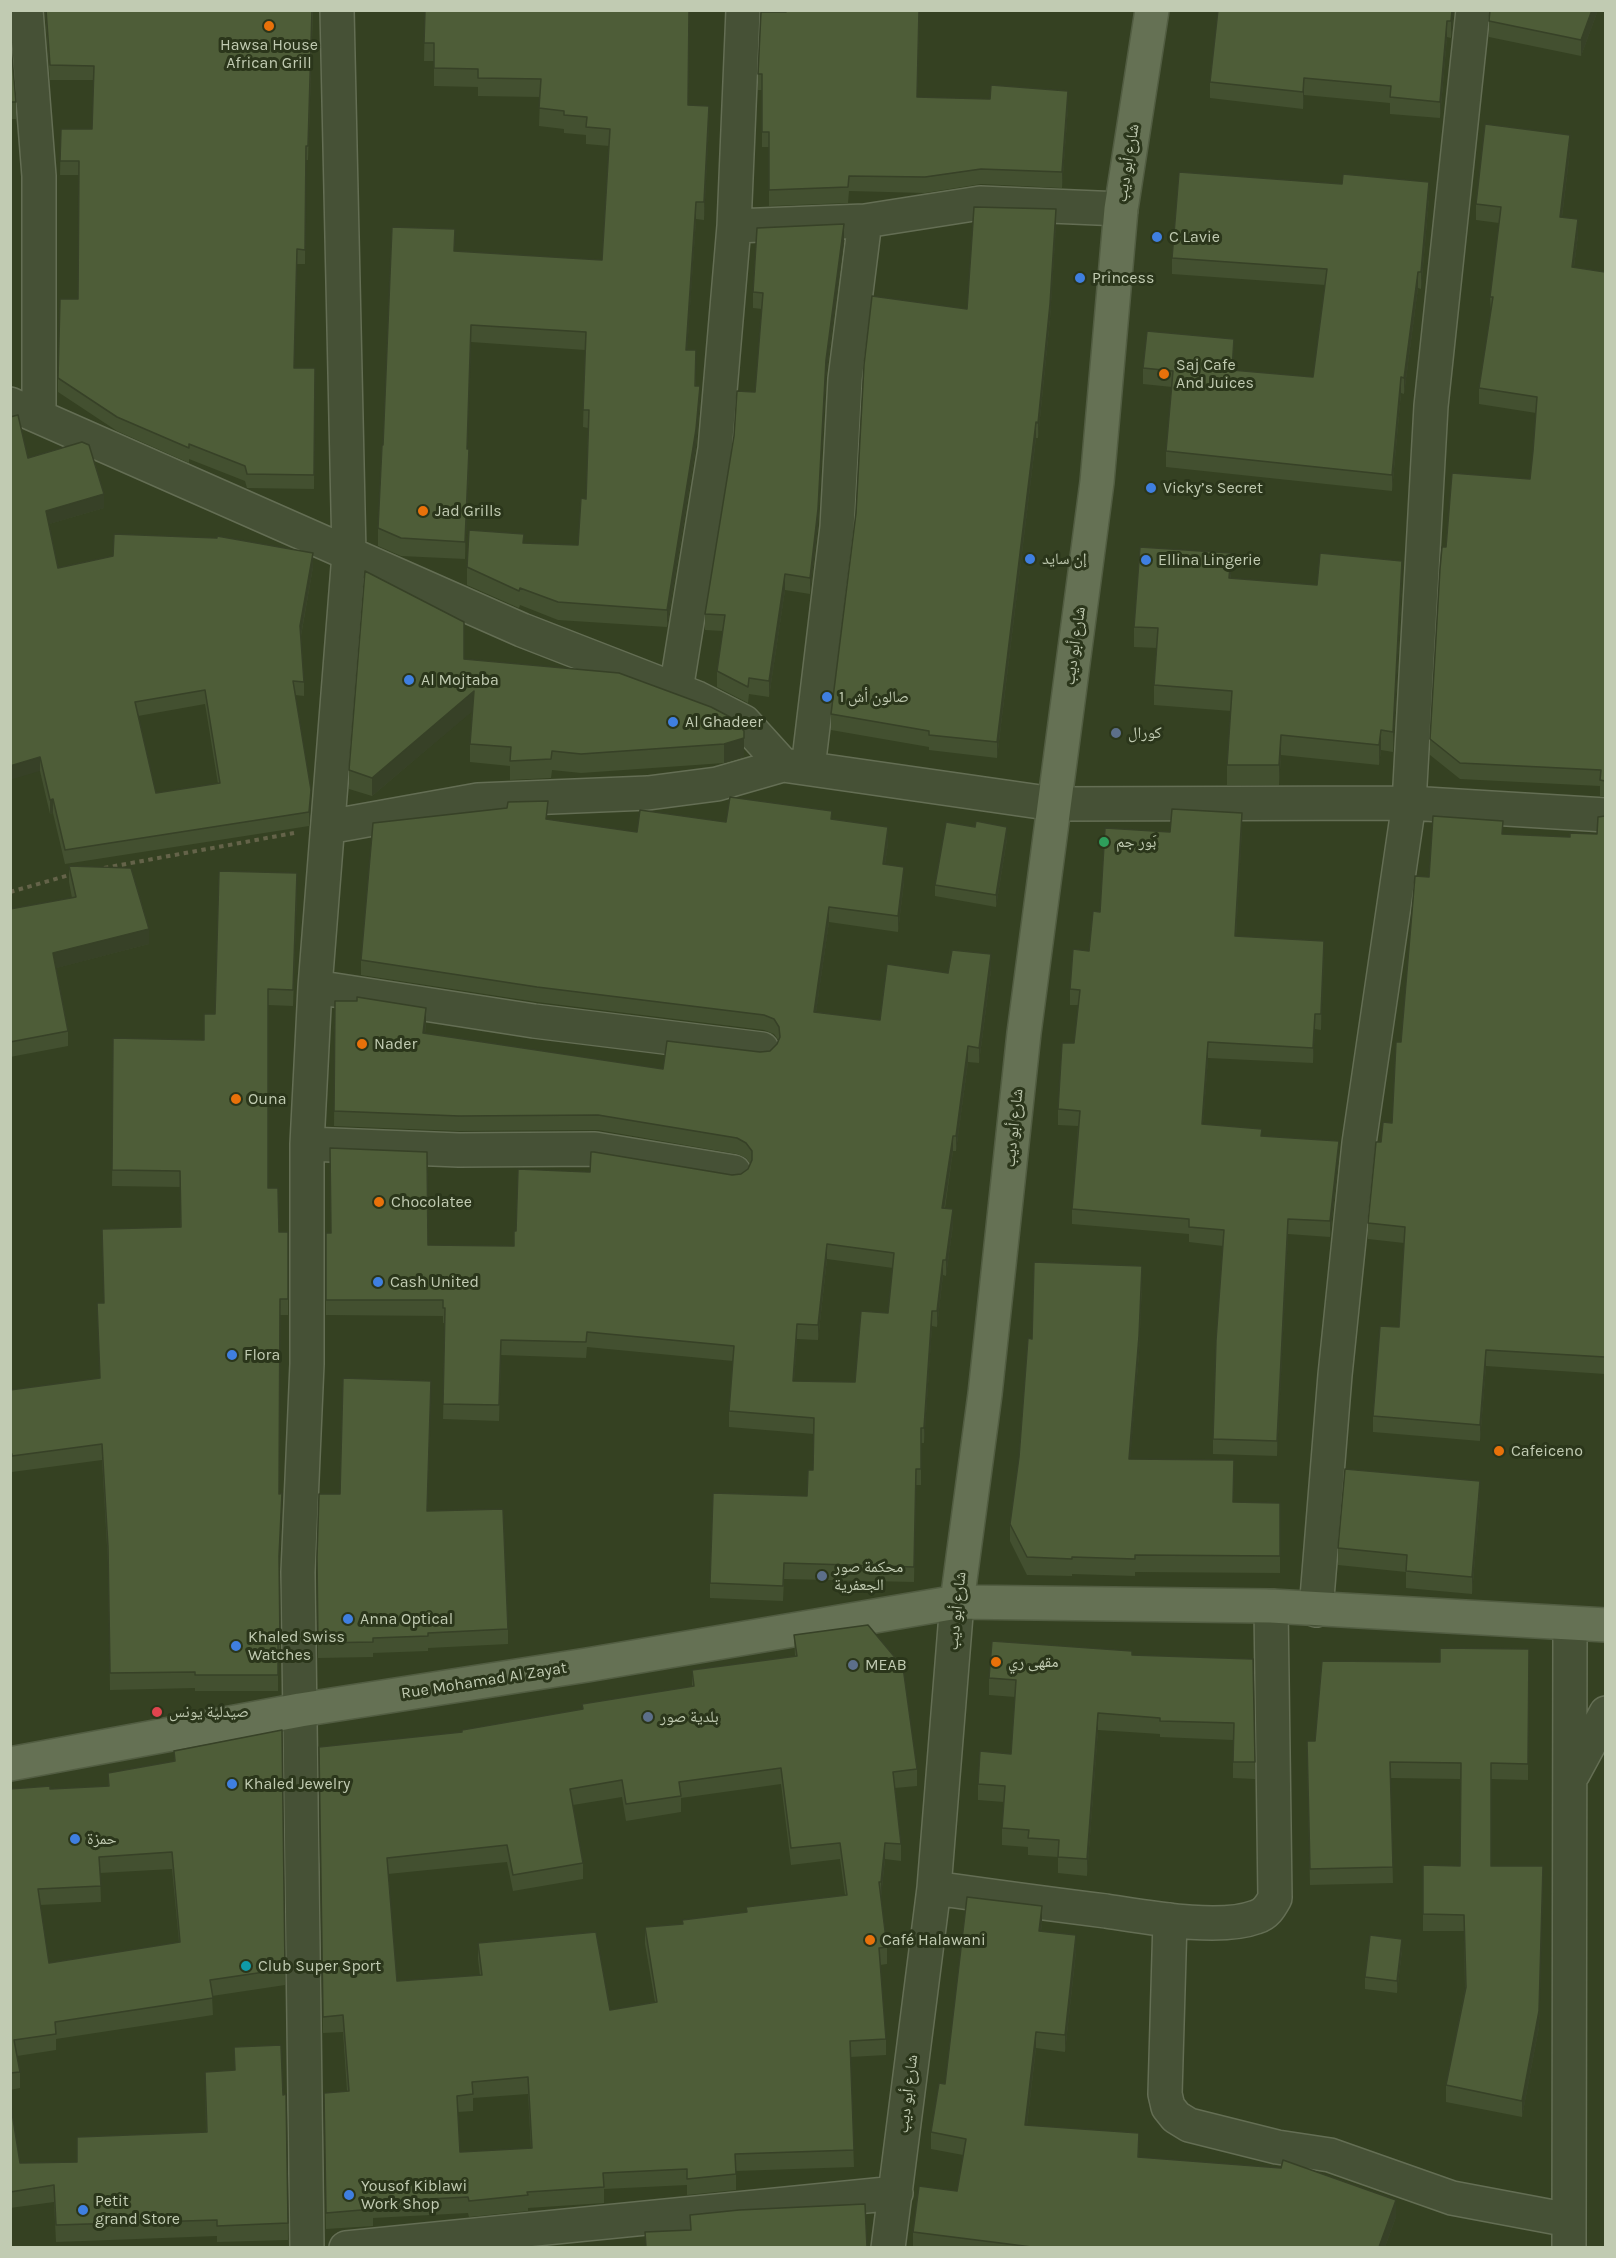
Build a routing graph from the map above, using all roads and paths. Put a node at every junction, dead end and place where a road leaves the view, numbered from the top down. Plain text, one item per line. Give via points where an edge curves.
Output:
1 (27, 10) edge
2 (337, 10) edge
3 (743, 10) edge
4 (1152, 10) edge
5 (1473, 10) edge
6 (1121, 209) junction
7 (864, 221) junction
8 (734, 226) junction
9 (25, 409) edge
10 (349, 554) junction
11 (676, 690) junction
12 (795, 767) junction
13 (1409, 803) junction
14 (1054, 804) junction
15 (1605, 815) edge
16 (328, 827) junction
17 (98, 869) edge
18 (75, 874) edge
19 (10, 892) edge
20 (315, 987) junction
21 (762, 1049) edge
22 (307, 1144) junction
23 (734, 1172) edge
24 (957, 1602) junction
25 (1271, 1606) junction
26 (1316, 1610) junction
27 (1570, 1624) junction
28 (1605, 1625) edge
29 (300, 1710) junction
30 (1605, 1713) edge
31 (10, 1764) edge
32 (1571, 1778) junction
33 (934, 1888) junction
34 (1170, 1920) junction
35 (896, 2193) junction
36 (1569, 2234) edge
37 (307, 2247) edge
38 (345, 2247) edge
39 (888, 2247) edge

1 - 9 street via 39,176
2 - 10 street
3 - 8 street
4 - 6 main road, شارع أبو ديب
5 - 13 street via 1431,406
6 - 7 street via 980,203
6 - 14 main road, شارع أبو ديب via 1097,483
7 - 8 street
7 - 12 street via 844,379 837,527
8 - 11 street via 715,449
9 - 10 street
10 - 11 street via 522,630
10 - 16 street
11 - 12 street via 744,722
12 - 14 street
12 - 16 street via 717,784 648,793 478,800
13 - 14 street
13 - 15 street
13 - 26 street via 1359,1143
14 - 24 main road, شارع أبو ديب
16 - 17 path
16 - 20 street
18 - 19 path
20 - 21 street via 534,1021
20 - 22 street
22 - 23 street via 459,1150 595,1149
22 - 29 street via 307,1364 298,1572
24 - 25 main road, Rue Mohamad Al Zayat
24 - 29 main road, Rue Mohamad Al Zayat
24 - 33 street, شارع أبو ديب
25 - 26 main road, Rue Mohamad Al Zayat
25 - 34 street via 1275,1898 1268,1911 1244,1920
26 - 27 main road, Rue Mohamad Al Zayat
27 - 28 main road, Rue Mohamad Al Zayat
27 - 32 street
29 - 31 main road, Rue Mohamad Al Zayat
29 - 37 street
30 - 32 street
32 - 36 street
33 - 34 street
33 - 35 street, شارع أبو ديب
34 - 36 street via 1165,2094 1176,2117 1190,2126 1330,2155
35 - 38 street
35 - 39 street, شارع أبو ديب

